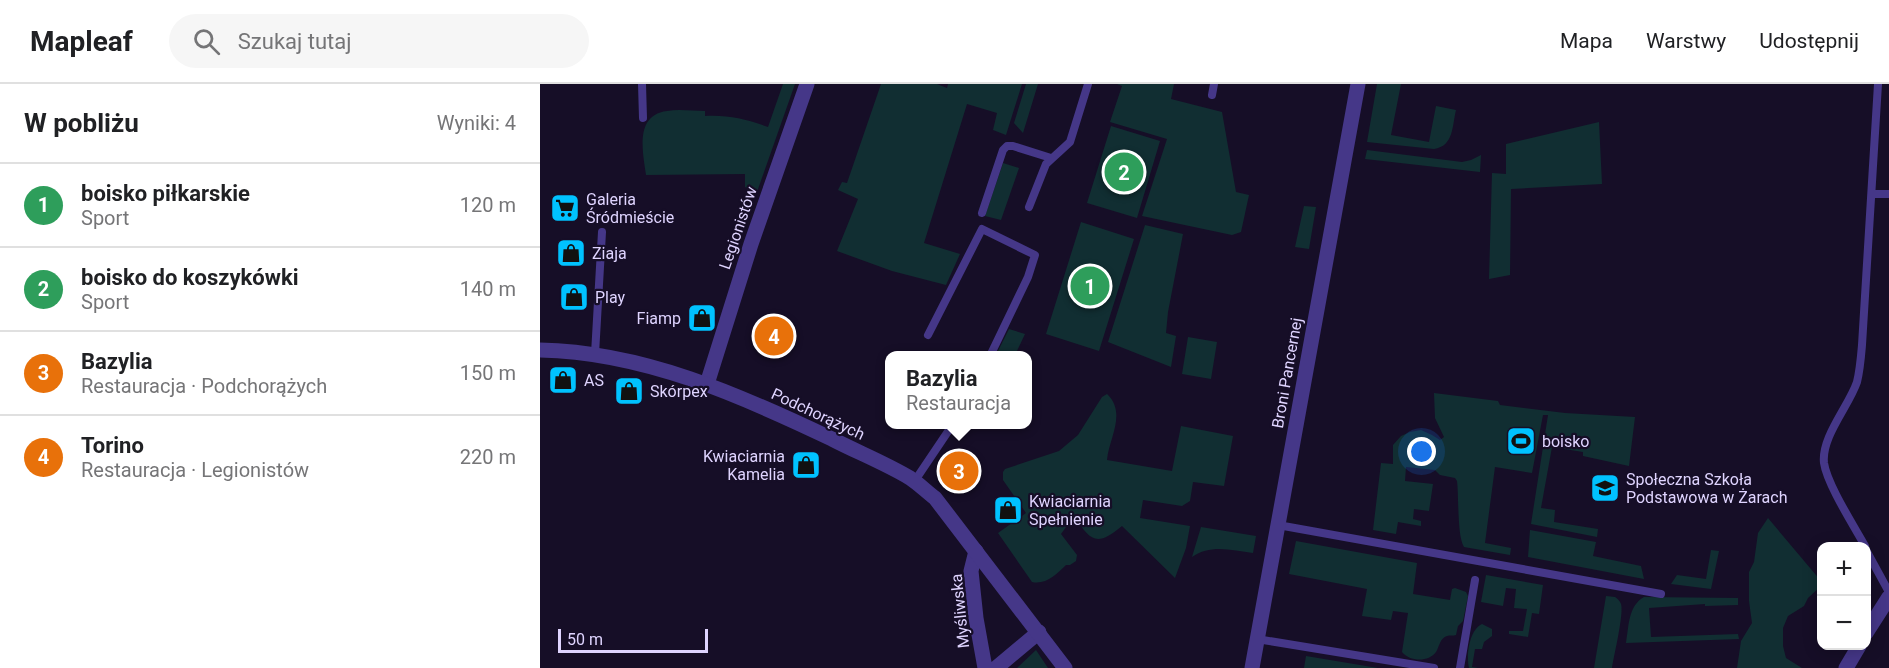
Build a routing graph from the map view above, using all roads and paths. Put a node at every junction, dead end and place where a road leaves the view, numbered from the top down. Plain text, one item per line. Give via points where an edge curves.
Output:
1 (642, 84) edge
2 (807, 84) edge
3 (1088, 84) edge
4 (1214, 84) edge
5 (1358, 84) edge
6 (1878, 84) edge
7 (1212, 95) dead end
8 (643, 118) dead end
9 (1052, 158) junction
10 (1872, 194) junction
11 (1889, 194) edge
12 (1029, 207) dead end
13 (982, 213) dead end
14 (602, 232) dead end
15 (928, 335) dead end
16 (540, 350) edge
17 (992, 351) edge
18 (595, 354) junction
19 (707, 384) junction
20 (950, 429) edge
21 (914, 482) junction
22 (1278, 525) junction
23 (1863, 542) edge
24 (976, 551) junction
25 (1871, 558) edge
26 (1475, 580) dead end
27 (1889, 592) edge
28 (1662, 594) dead end
29 (1889, 597) edge
30 (1871, 625) edge
31 (1039, 632) junction
32 (1257, 639) junction
33 (1856, 650) edge
34 (985, 668) edge
35 (996, 668) edge
36 (1065, 668) edge
37 (1252, 668) edge
38 (1434, 668) edge
39 (1460, 668) edge
40 (1846, 668) edge

1 - 8 lane
2 - 19 street, Legionistów
3 - 9 lane via 1070,142
4 - 7 lane
5 - 22 street, Broni Pancernej
6 - 10 lane
9 - 12 lane
9 - 13 lane via 1007,146
10 - 11 lane
10 - 23 lane via 1859,369 1826,445 1824,461 1828,477
14 - 18 lane
15 - 17 lane via 982,229 1035,255
16 - 18 street, Podchorążych
18 - 19 street, Podchorążych
19 - 21 street, Podchorążych via 805,427
20 - 21 lane
21 - 24 street, Podchorążych via 935,498
22 - 28 lane
22 - 32 street, Broni Pancernej
24 - 31 street, Podchorążych
24 - 34 street, Myśliwska via 971,572
25 - 27 lane
26 - 39 lane
29 - 30 street
31 - 35 street
31 - 36 street, Podchorążych
32 - 37 street, Broni Pancernej
32 - 38 lane
33 - 40 street

